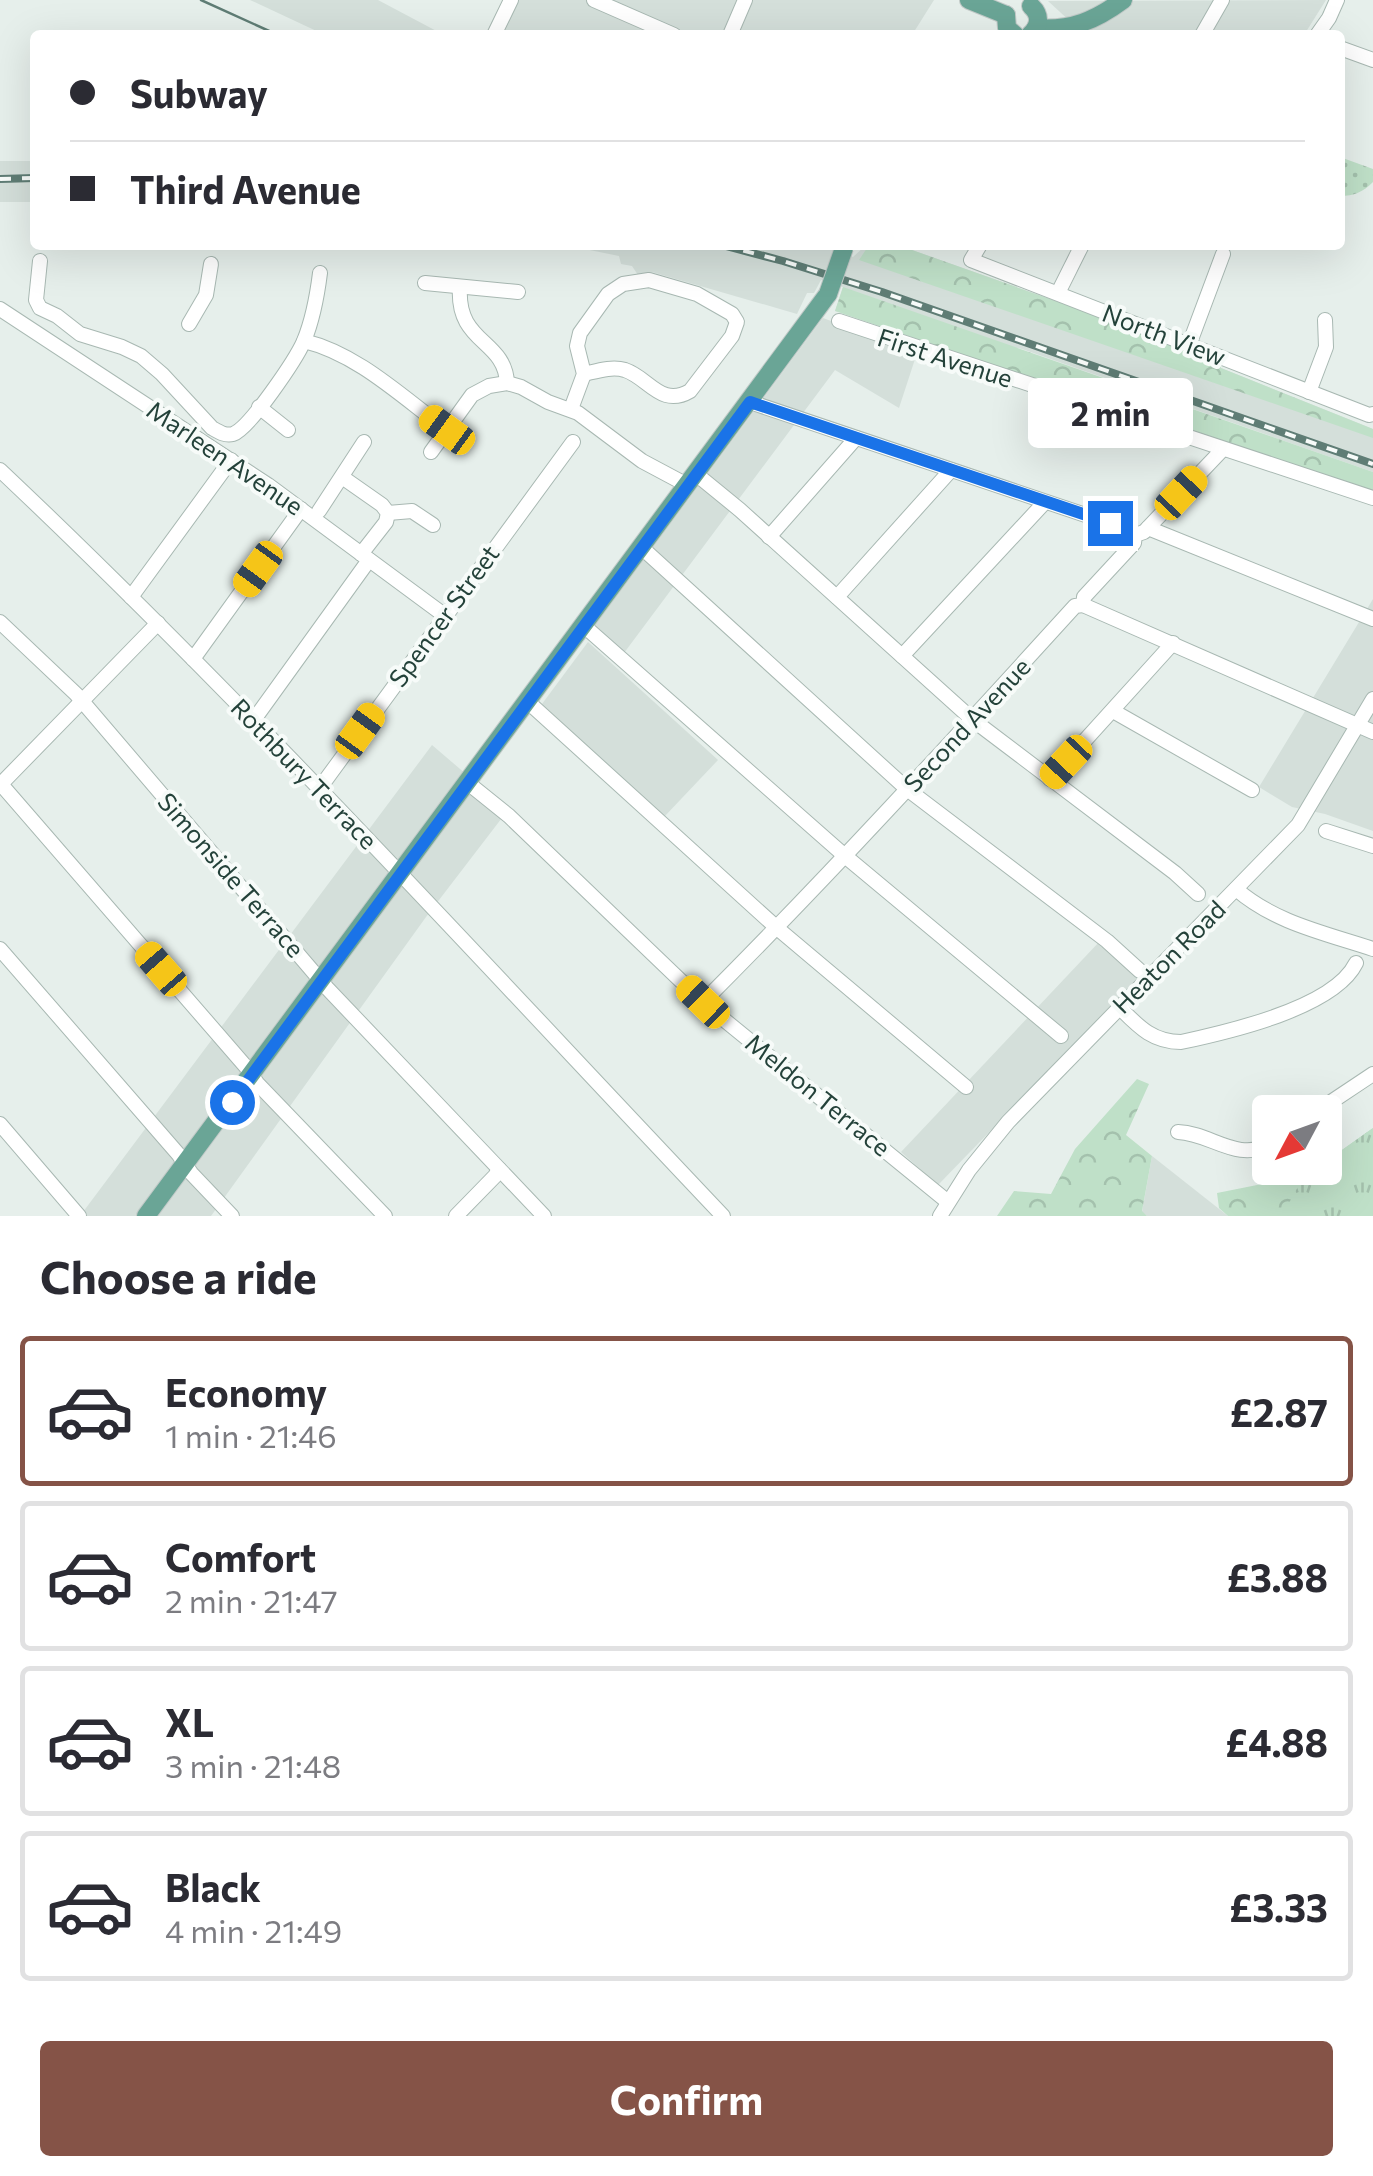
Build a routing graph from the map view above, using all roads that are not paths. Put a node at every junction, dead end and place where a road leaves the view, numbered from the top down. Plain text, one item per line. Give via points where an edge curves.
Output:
1 (511, 0) edge
2 (594, 0) edge
3 (745, 0) edge
4 (969, 0) edge
5 (1123, 0) edge
6 (1222, 0) edge
7 (1337, 0) edge
8 (1033, 3) edge
9 (1006, 16) junction
10 (496, 30) edge
11 (663, 30) edge
12 (732, 30) edge
13 (1010, 30) edge
14 (1034, 30) edge
15 (1052, 30) edge
16 (1205, 30) edge
17 (1321, 30) edge
18 (1345, 50) edge
19 (1373, 60) edge
20 (844, 250) edge
21 (977, 250) edge
22 (1080, 250) edge
23 (1222, 254) dead end
24 (40, 262) dead end
25 (211, 264) dead end
26 (320, 273) dead end
27 (424, 283) dead end
28 (460, 286) junction
29 (518, 292) dead end
30 (1058, 293) junction
31 (0, 309) edge
32 (1326, 320) dead end
33 (839, 322) dead end
34 (189, 324) dead end
35 (304, 340) junction
36 (1189, 345) junction
37 (584, 374) junction
38 (507, 383) junction
39 (1309, 392) junction
40 (750, 402) junction
41 (259, 408) junction
42 (571, 410) junction
43 (1373, 414) edge
44 (288, 430) dead end
45 (447, 430) junction
46 (856, 438) junction
47 (364, 442) dead end
48 (572, 443) dead end
49 (1223, 449) junction
50 (431, 452) dead end
51 (231, 460) junction
52 (0, 470) edge
53 (951, 470) junction
54 (342, 477) junction
55 (691, 480) junction
56 (1373, 498) edge
57 (1045, 502) junction
58 (301, 509) junction
59 (319, 511) dead end
60 (388, 513) junction
61 (432, 525) dead end
62 (1141, 532) junction
63 (769, 536) junction
64 (641, 547) junction
65 (366, 557) junction
66 (131, 597) junction
67 (836, 597) junction
68 (1084, 605) junction
69 (444, 615) junction
70 (1366, 616) edge
71 (0, 622) edge
72 (158, 623) junction
73 (583, 626) junction
74 (1173, 644) junction
75 (902, 656) junction
76 (193, 659) junction
77 (1373, 700) edge
78 (82, 701) junction
79 (527, 702) junction
80 (1112, 711) junction
81 (973, 720) junction
82 (253, 721) junction
83 (1358, 726) junction
84 (1373, 732) edge
85 (1050, 779) junction
86 (468, 783) junction
87 (0, 784) edge
88 (319, 789) junction
89 (907, 789) junction
90 (1252, 790) dead end
91 (1326, 831) dead end
92 (1373, 846) edge
93 (845, 856) junction
94 (400, 874) junction
95 (1236, 889) junction
96 (1198, 894) dead end
97 (777, 928) junction
98 (0, 949) edge
99 (1373, 949) edge
100 (1356, 963) dead end
101 (1140, 971) dead end
102 (322, 980) junction
103 (703, 1002) junction
104 (1119, 1007) junction
105 (1060, 1036) dead end
106 (1373, 1074) edge
107 (252, 1076) junction
108 (966, 1088) dead end
109 (1342, 1095) edge
110 (0, 1124) edge
111 (1178, 1132) dead end
112 (1252, 1151) edge
113 (185, 1164) junction
114 (499, 1169) junction
115 (948, 1202) junction
116 (79, 1216) edge
117 (146, 1216) edge
118 (232, 1216) edge
119 (386, 1216) edge
120 (456, 1216) edge
121 (544, 1216) edge
122 (723, 1216) edge
123 (940, 1216) edge

1 - 10 street
2 - 11 street
3 - 12 street
4 - 9 main road
5 - 15 main road via 1090,21
6 - 16 street
7 - 17 street
8 - 9 main road via 1010,7
8 - 14 main road
9 - 13 main road
18 - 19 street
20 - 40 main road, bridge via 828,294
21 - 30 street, North View via 972,260
22 - 30 street
23 - 36 street
24 - 41 street via 40,308 80,334 141,356 216,431 236,432
25 - 34 street via 206,295
26 - 35 street
27 - 28 street
28 - 29 street
28 - 38 street via 464,319 500,358
30 - 36 street, North View
31 - 51 street, Marleen Avenue
32 - 39 street via 1326,347
33 - 49 street, First Avenue
35 - 41 street
35 - 45 street via 352,360
36 - 39 street, North View
37 - 37 street via 580,332 622,284 650,280 697,294 737,322 682,396 664,395 622,369
37 - 42 street
38 - 42 street
38 - 45 street via 472,395
39 - 43 street, North View
40 - 46 street
40 - 55 main road
41 - 44 street
42 - 55 street via 642,462
45 - 50 street
46 - 53 street
46 - 63 street
47 - 54 street
48 - 69 street, Spencer Street
49 - 56 street, First Avenue
49 - 62 street, Second Avenue
51 - 58 street, Marleen Avenue
51 - 66 street
52 - 66 street, Rothbury Terrace
53 - 57 street
53 - 67 street
54 - 59 street
54 - 60 street
55 - 63 street
55 - 64 main road
57 - 62 street
57 - 75 street
58 - 65 street, Marleen Avenue
58 - 76 street
60 - 61 street via 412,512
60 - 65 street
62 - 68 street, Second Avenue
62 - 70 street
63 - 67 street
64 - 73 main road
64 - 89 street
65 - 69 street, Marleen Avenue
65 - 82 street
66 - 72 street, Rothbury Terrace
67 - 75 street
68 - 74 street
68 - 81 street, Second Avenue via 1076,606
69 - 88 street, Spencer Street
71 - 78 street, Simonside Terrace
72 - 76 street, Rothbury Terrace
72 - 78 street
73 - 79 main road
73 - 93 street
74 - 80 street
74 - 83 street
75 - 81 street
76 - 82 street, Rothbury Terrace
77 - 83 street, Heaton Road
78 - 87 street
78 - 102 street, Simonside Terrace
79 - 86 main road
79 - 97 street
80 - 85 street
80 - 90 street
81 - 85 street
81 - 89 street, Second Avenue
82 - 88 street, Rothbury Terrace
83 - 84 street
83 - 95 street, Heaton Road via 1304,818
85 - 96 street
86 - 94 main road
86 - 103 street, Meldon Terrace
87 - 107 street
88 - 94 street, Rothbury Terrace
89 - 93 street, Second Avenue
89 - 101 street
91 - 92 street
93 - 97 street, Second Avenue
93 - 105 street
94 - 102 main road
94 - 122 street, Rothbury Terrace
95 - 99 street via 1271,914
95 - 104 street, Heaton Road
97 - 103 street, Second Avenue
97 - 108 street
98 - 113 street
100 - 104 street via 1341,982 1299,1008 1181,1042 1148,1034
102 - 107 main road
102 - 114 street, Simonside Terrace
103 - 115 street, Meldon Terrace
104 - 115 street, Heaton Road via 1008,1122
106 - 109 street
107 - 113 main road
107 - 119 street
110 - 116 street
111 - 112 street
113 - 117 main road
113 - 118 street
114 - 120 street
114 - 121 street, Simonside Terrace
115 - 123 street, Heaton Road

